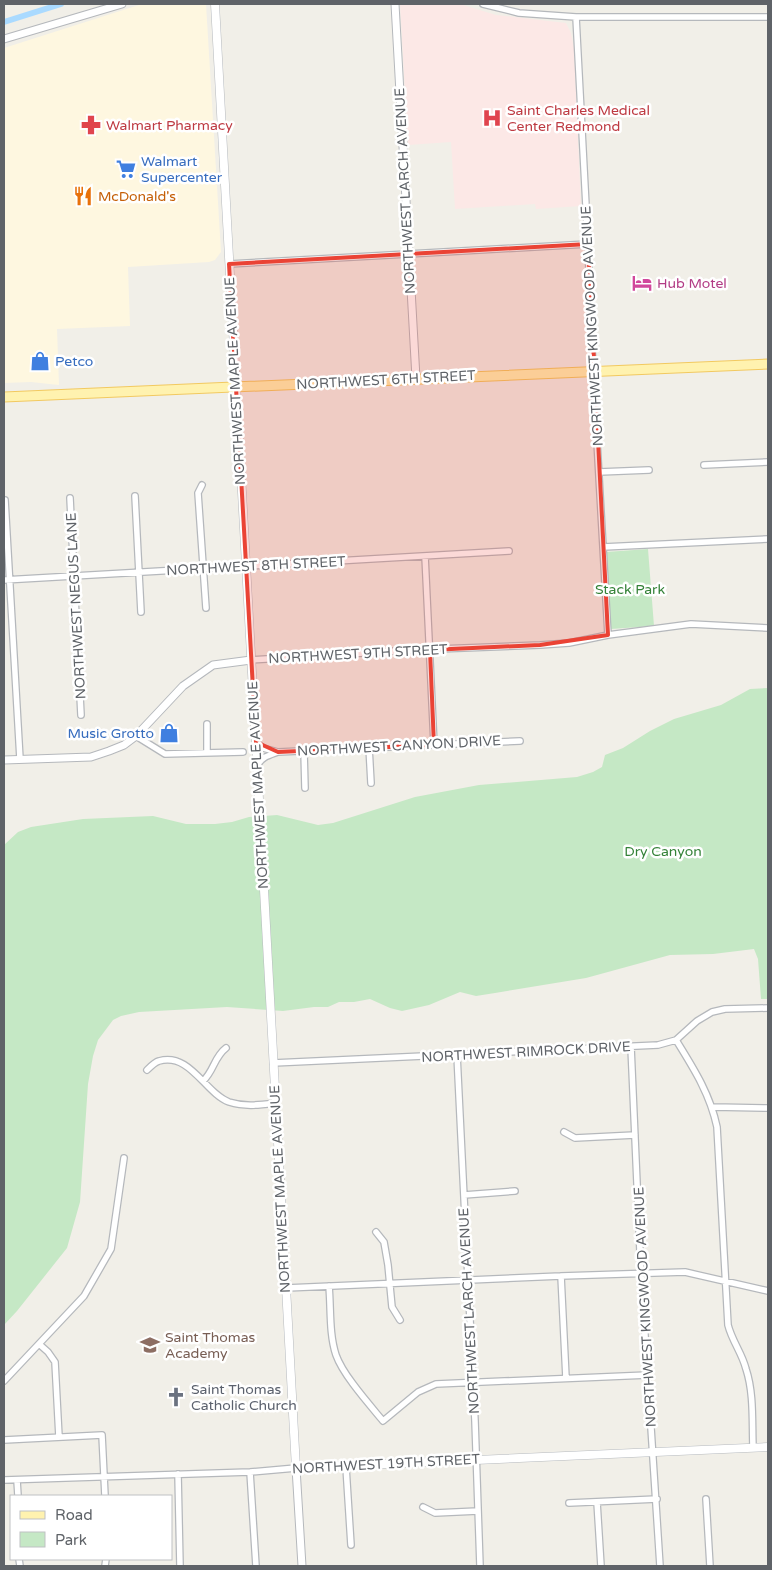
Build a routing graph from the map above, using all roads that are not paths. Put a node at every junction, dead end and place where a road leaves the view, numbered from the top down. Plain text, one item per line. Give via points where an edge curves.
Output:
1 (122, 4) edge
2 (215, 4) edge
3 (395, 4) edge
4 (483, 4) edge
5 (576, 17) junction
6 (768, 17) edge
7 (4, 39) edge
8 (588, 244) junction
9 (408, 255) junction
10 (229, 264) junction
11 (768, 364) edge
12 (593, 371) junction
13 (416, 378) junction
14 (236, 387) junction
15 (4, 397) edge
16 (768, 462) edge
17 (704, 465) dead end
18 (649, 470) dead end
19 (599, 472) junction
20 (202, 485) dead end
21 (135, 496) dead end
22 (70, 498) dead end
23 (5, 500) dead end
24 (768, 539) edge
25 (603, 547) junction
26 (509, 551) dead end
27 (425, 556) junction
28 (246, 566) junction
29 (203, 569) junction
30 (138, 572) junction
31 (74, 576) junction
32 (7, 580) edge
33 (206, 608) dead end
34 (141, 612) dead end
35 (768, 628) edge
36 (608, 635) junction
37 (430, 650) junction
38 (251, 660) junction
39 (82, 715) dead end
40 (207, 724) dead end
41 (136, 736) junction
42 (520, 741) dead end
43 (256, 742) junction
44 (434, 745) junction
45 (369, 747) junction
46 (304, 751) junction
47 (243, 752) dead end
48 (278, 752) junction
49 (208, 753) junction
50 (20, 759) junction
51 (4, 760) edge
52 (257, 768) junction
53 (371, 783) dead end
54 (305, 788) dead end
55 (768, 1008) edge
56 (676, 1040) junction
57 (632, 1047) junction
58 (226, 1048) dead end
59 (457, 1055) junction
60 (273, 1064) junction
61 (147, 1070) dead end
62 (203, 1082) junction
63 (275, 1103) junction
64 (713, 1107) junction
65 (768, 1108) edge
66 (564, 1132) dead end
67 (635, 1135) junction
68 (124, 1158) dead end
69 (515, 1191) dead end
70 (464, 1195) junction
71 (376, 1232) dead end
72 (641, 1274) junction
73 (561, 1276) junction
74 (468, 1280) junction
75 (725, 1281) junction
76 (391, 1283) junction
77 (329, 1286) junction
78 (286, 1288) junction
79 (768, 1291) edge
80 (400, 1320) dead end
81 (39, 1344) junction
82 (648, 1375) junction
83 (566, 1378) junction
84 (4, 1381) edge
85 (473, 1382) junction
86 (59, 1437) junction
87 (4, 1440) edge
88 (753, 1447) junction
89 (768, 1447) edge
90 (654, 1452) junction
91 (475, 1460) junction
92 (346, 1467) junction
93 (296, 1468) junction
94 (250, 1472) junction
95 (178, 1474) junction
96 (104, 1477) junction
97 (4, 1480) edge
98 (17, 1480) junction
99 (18, 1495) edge
100 (105, 1495) edge
101 (657, 1499) junction
102 (706, 1499) dead end
103 (597, 1502) junction
104 (569, 1504) dead end
105 (423, 1507) dead end
106 (478, 1511) junction
107 (351, 1545) dead end
108 (180, 1566) edge
109 (256, 1566) edge
110 (302, 1566) edge
111 (480, 1566) edge
112 (601, 1566) edge
113 (660, 1566) edge
114 (710, 1566) edge

1 - 7 street
2 - 10 main road, NORTHWEST MAPLE AVENUE
3 - 9 street, NORTHWEST LARCH AVENUE
4 - 5 street via 519,13
5 - 6 street
5 - 8 street, NORTHWEST KINGWOOD AVENUE
8 - 9 street
8 - 12 street, NORTHWEST KINGWOOD AVENUE
9 - 10 street
9 - 13 street, NORTHWEST LARCH AVENUE
10 - 14 main road, NORTHWEST MAPLE AVENUE
11 - 12 main road, NORTHWEST 6TH STREET
12 - 13 main road, NORTHWEST 6TH STREET
12 - 19 street, NORTHWEST KINGWOOD AVENUE
13 - 14 main road, NORTHWEST 6TH STREET
14 - 15 main road, NORTHWEST 6TH STREET
14 - 28 main road, NORTHWEST MAPLE AVENUE
16 - 17 street
18 - 19 street
19 - 25 street, NORTHWEST KINGWOOD AVENUE
20 - 29 street via 198,493
21 - 30 street
22 - 31 street, NORTHWEST NEGUS LANE
23 - 32 street
24 - 25 street
25 - 36 street, NORTHWEST KINGWOOD AVENUE
26 - 27 street, NORTHWEST 8TH STREET
27 - 28 street, NORTHWEST 8TH STREET
27 - 37 street
28 - 29 street, NORTHWEST 8TH STREET
28 - 38 main road, NORTHWEST MAPLE AVENUE
29 - 30 street, NORTHWEST 8TH STREET
29 - 33 street
30 - 31 street, NORTHWEST 8TH STREET
30 - 34 street
31 - 32 street, NORTHWEST 8TH STREET
31 - 39 street, NORTHWEST NEGUS LANE
32 - 50 street
35 - 36 street via 691,624
36 - 37 street, NORTHWEST 9TH STREET via 569,643
37 - 38 street, NORTHWEST 9TH STREET
37 - 44 street
38 - 41 street, NORTHWEST 9TH STREET via 213,665 183,686
38 - 43 main road, NORTHWEST MAPLE AVENUE
40 - 49 street
41 - 49 street via 165,754
41 - 50 street via 124,745 90,757
42 - 44 street, NORTHWEST CANYON DRIVE
43 - 48 street, NORTHWEST CANYON DRIVE via 263,748
43 - 52 main road, NORTHWEST MAPLE AVENUE
44 - 45 street, NORTHWEST CANYON DRIVE
45 - 46 street, NORTHWEST CANYON DRIVE
45 - 53 street
46 - 48 street, NORTHWEST CANYON DRIVE
46 - 54 street
47 - 49 street
48 - 52 street, NORTHWEST CANYON DRIVE via 265,757
50 - 51 street
52 - 60 main road, NORTHWEST MAPLE AVENUE
55 - 56 street, NORTHWEST RIMROCK DRIVE via 712,1012
56 - 57 street, NORTHWEST RIMROCK DRIVE
56 - 64 street
57 - 59 street, NORTHWEST RIMROCK DRIVE
57 - 67 street, NORTHWEST KINGWOOD AVENUE
58 - 62 street via 217,1054 214,1067
59 - 60 street, NORTHWEST RIMROCK DRIVE
59 - 70 street, NORTHWEST LARCH AVENUE
60 - 63 main road, NORTHWEST MAPLE AVENUE
61 - 62 street via 158,1061 171,1060 188,1066
62 - 63 street via 214,1093 244,1106
63 - 78 main road, NORTHWEST MAPLE AVENUE
64 - 65 street
64 - 75 street via 717,1127
66 - 67 street via 575,1138
67 - 72 street, NORTHWEST KINGWOOD AVENUE
68 - 81 street via 111,1249 84,1296
69 - 70 street
70 - 74 street, NORTHWEST LARCH AVENUE
71 - 76 street via 384,1242
72 - 73 street
72 - 75 street via 685,1272
72 - 82 street, NORTHWEST KINGWOOD AVENUE
73 - 74 street
73 - 83 street
74 - 76 street
74 - 85 street, NORTHWEST LARCH AVENUE
75 - 79 street
75 - 88 street via 731,1338 749,1378
76 - 77 street
76 - 80 street via 392,1306
77 - 78 street
77 - 85 street via 336,1356 383,1421 418,1392 436,1384
78 - 93 main road, NORTHWEST MAPLE AVENUE
81 - 84 street
81 - 86 street via 55,1362
82 - 83 street
82 - 90 street, NORTHWEST KINGWOOD AVENUE
83 - 85 street
85 - 91 street, NORTHWEST LARCH AVENUE
86 - 87 street
86 - 96 street via 102,1435
88 - 89 main road, NORTHWEST 19TH STREET
88 - 90 main road, NORTHWEST 19TH STREET
90 - 91 main road, NORTHWEST 19TH STREET
90 - 101 street, NORTHWEST KINGWOOD AVENUE
91 - 92 main road, NORTHWEST 19TH STREET
91 - 106 street, NORTHWEST LARCH AVENUE
92 - 93 main road, NORTHWEST 19TH STREET
92 - 107 street
93 - 94 street, NORTHWEST 19TH STREET
93 - 110 street, NORTHWEST MAPLE AVENUE
94 - 95 street, NORTHWEST 19TH STREET
94 - 109 street
95 - 96 street, NORTHWEST 19TH STREET
95 - 108 street
96 - 98 street, NORTHWEST 19TH STREET
96 - 100 street
97 - 98 street, NORTHWEST 19TH STREET
98 - 99 street
101 - 103 street
101 - 113 street, NORTHWEST KINGWOOD AVENUE
102 - 114 street
103 - 104 street
103 - 112 street
105 - 106 street via 435,1514
106 - 111 street, NORTHWEST LARCH AVENUE

